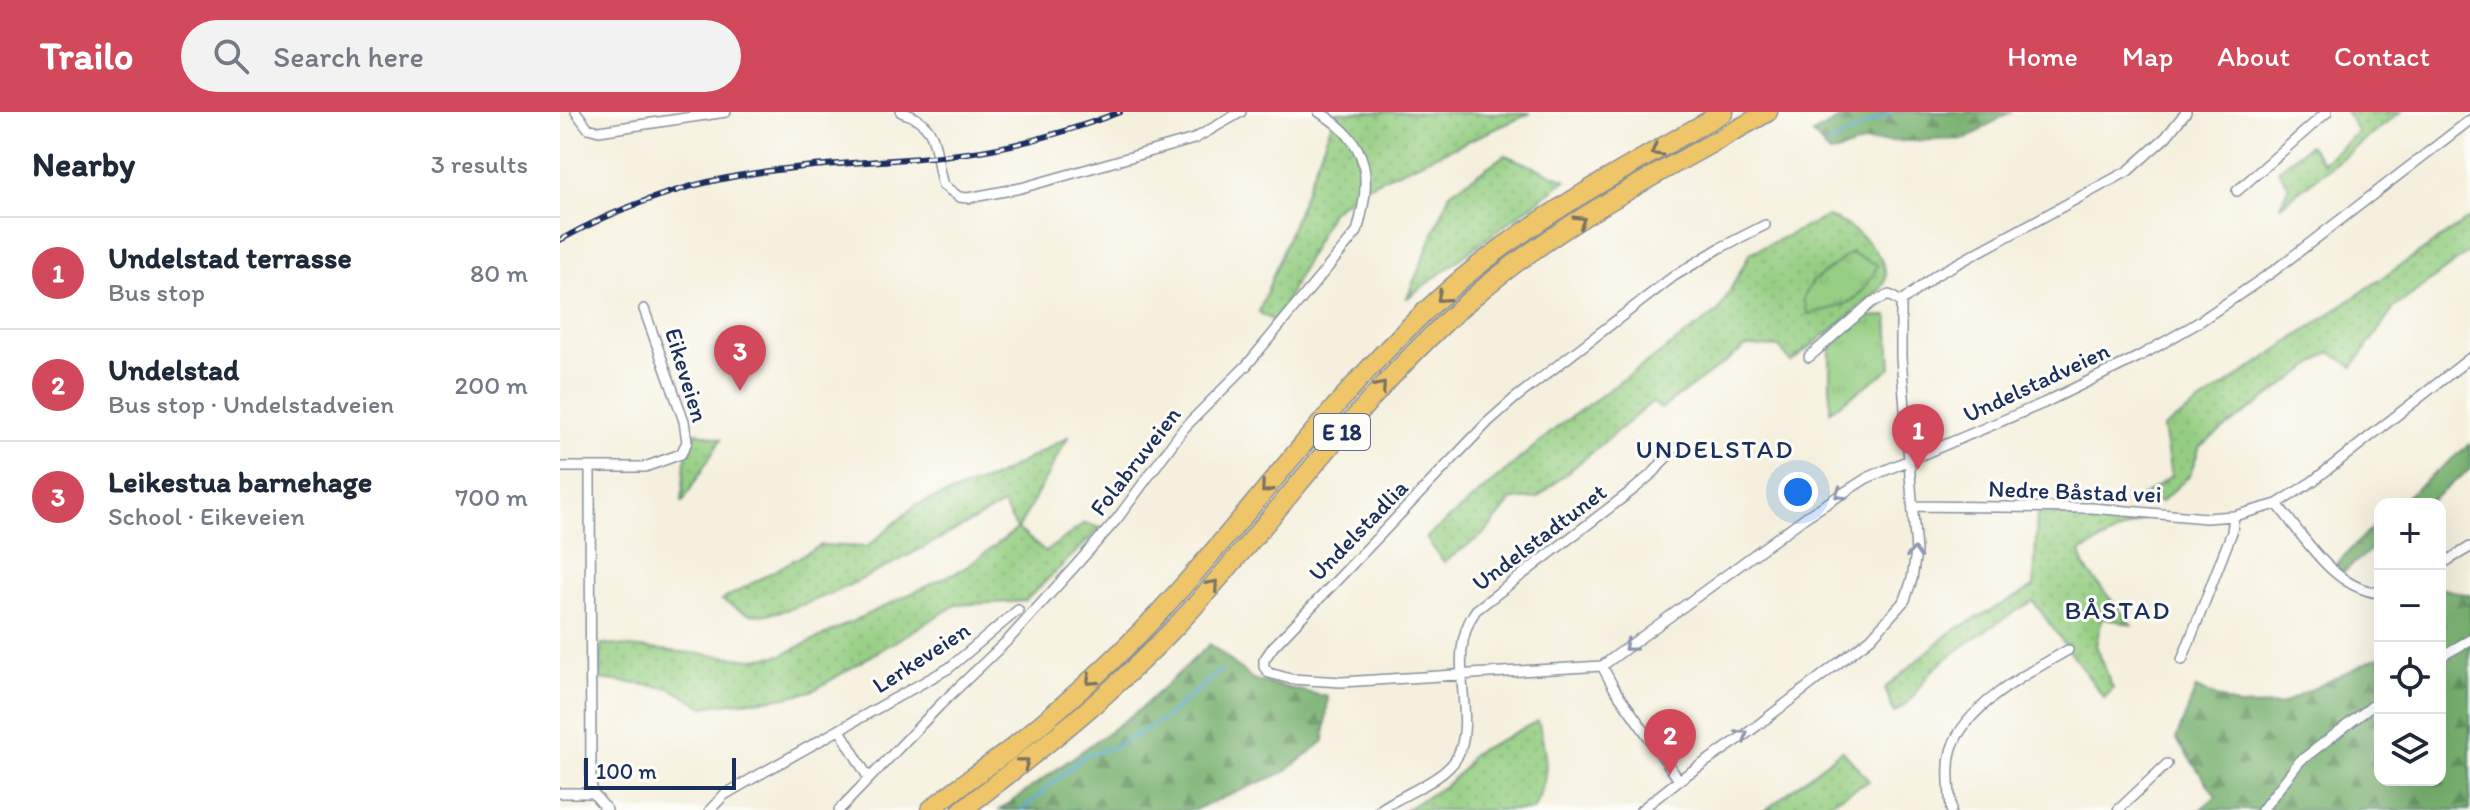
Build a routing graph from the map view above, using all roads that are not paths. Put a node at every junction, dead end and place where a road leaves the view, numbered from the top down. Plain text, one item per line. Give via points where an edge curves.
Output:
1 (576, 112) edge
2 (726, 112) edge
3 (901, 112) edge
4 (1241, 112) edge
5 (1319, 112) edge
6 (1724, 112) edge
7 (1768, 112) edge
8 (2186, 112) edge
9 (2327, 112) edge
10 (2470, 120) edge
11 (2237, 191) dead end
12 (1765, 225) dead end
13 (1901, 302) junction
14 (644, 309) dead end
15 (1809, 357) dead end
16 (2470, 358) edge
17 (1674, 448) dead end
18 (1910, 459) junction
19 (560, 467) edge
20 (590, 468) junction
21 (2277, 504) junction
22 (1914, 506) junction
23 (2234, 516) junction
24 (2470, 547) edge
25 (2446, 561) edge
26 (2374, 592) edge
27 (1018, 610) dead end
28 (2470, 640) edge
29 (2068, 650) dead end
30 (2446, 654) edge
31 (2182, 660) dead end
32 (1602, 666) junction
33 (1461, 674) junction
34 (2374, 705) edge
35 (840, 730) junction
36 (2167, 764) dead end
37 (869, 779) junction
38 (1679, 780) junction
39 (560, 793) edge
40 (593, 793) junction
41 (607, 810) edge
42 (710, 810) edge
43 (839, 810) edge
44 (927, 810) edge
45 (962, 810) edge
46 (1380, 810) edge
47 (1641, 810) edge
48 (1951, 810) edge
49 (2118, 810) edge
50 (2262, 810) edge

1 - 2 street via 588,128 599,131
3 - 4 street via 929,128 943,185 968,198 1184,143
5 - 37 street, Folabruveien via 1354,139 1366,169 1357,232 1247,365 1184,428 1077,564
6 -> 44 highway, E 18 via 1556,211 1441,298 1371,366 1129,643 1056,711
45 -> 7 highway, E 18 via 1144,660 1387,379 1473,297 1566,229
8 - 13 street via 2128,171 1936,275
9 - 11 street
10 - 18 street, Undelstadveien via 2196,324 2074,389
12 - 33 street, Undelstadlia via 1674,276 1514,399 1264,660 1269,673 1291,679 1342,682
13 - 15 street via 1889,295 1872,302
13 - 18 street
14 - 20 street, Eikeveien via 687,442 681,454 645,467
16 - 21 street, Nedre Båstad vei via 2345,459
17 - 33 street, Undelstadtunet via 1634,489 1476,610 1464,634
18 - 22 street
18 -> 32 street, Undelstadveien via 1837,496
19 - 20 street, Eikeveien
20 - 40 street
21 - 23 street, Nedre Båstad vei
21 - 26 street via 2345,582
22 - 23 street, Nedre Båstad vei
38 -> 22 street via 1745,735 1889,620 1905,600 1912,579
23 - 31 street
24 - 25 street
27 - 35 street, Lerkeveien via 949,668
28 - 30 street
29 - 48 street via 2016,679 1958,735 1949,763
32 - 33 street, Undelstadlia
32 - 38 street
33 - 46 street via 1463,729 1458,756 1439,776
34 - 50 street via 2300,761
35 - 37 street
35 - 42 street, Lerkeveien via 724,795
36 - 49 street
37 - 43 street, Folabruveien
38 - 47 street
39 - 40 street
40 - 41 street

